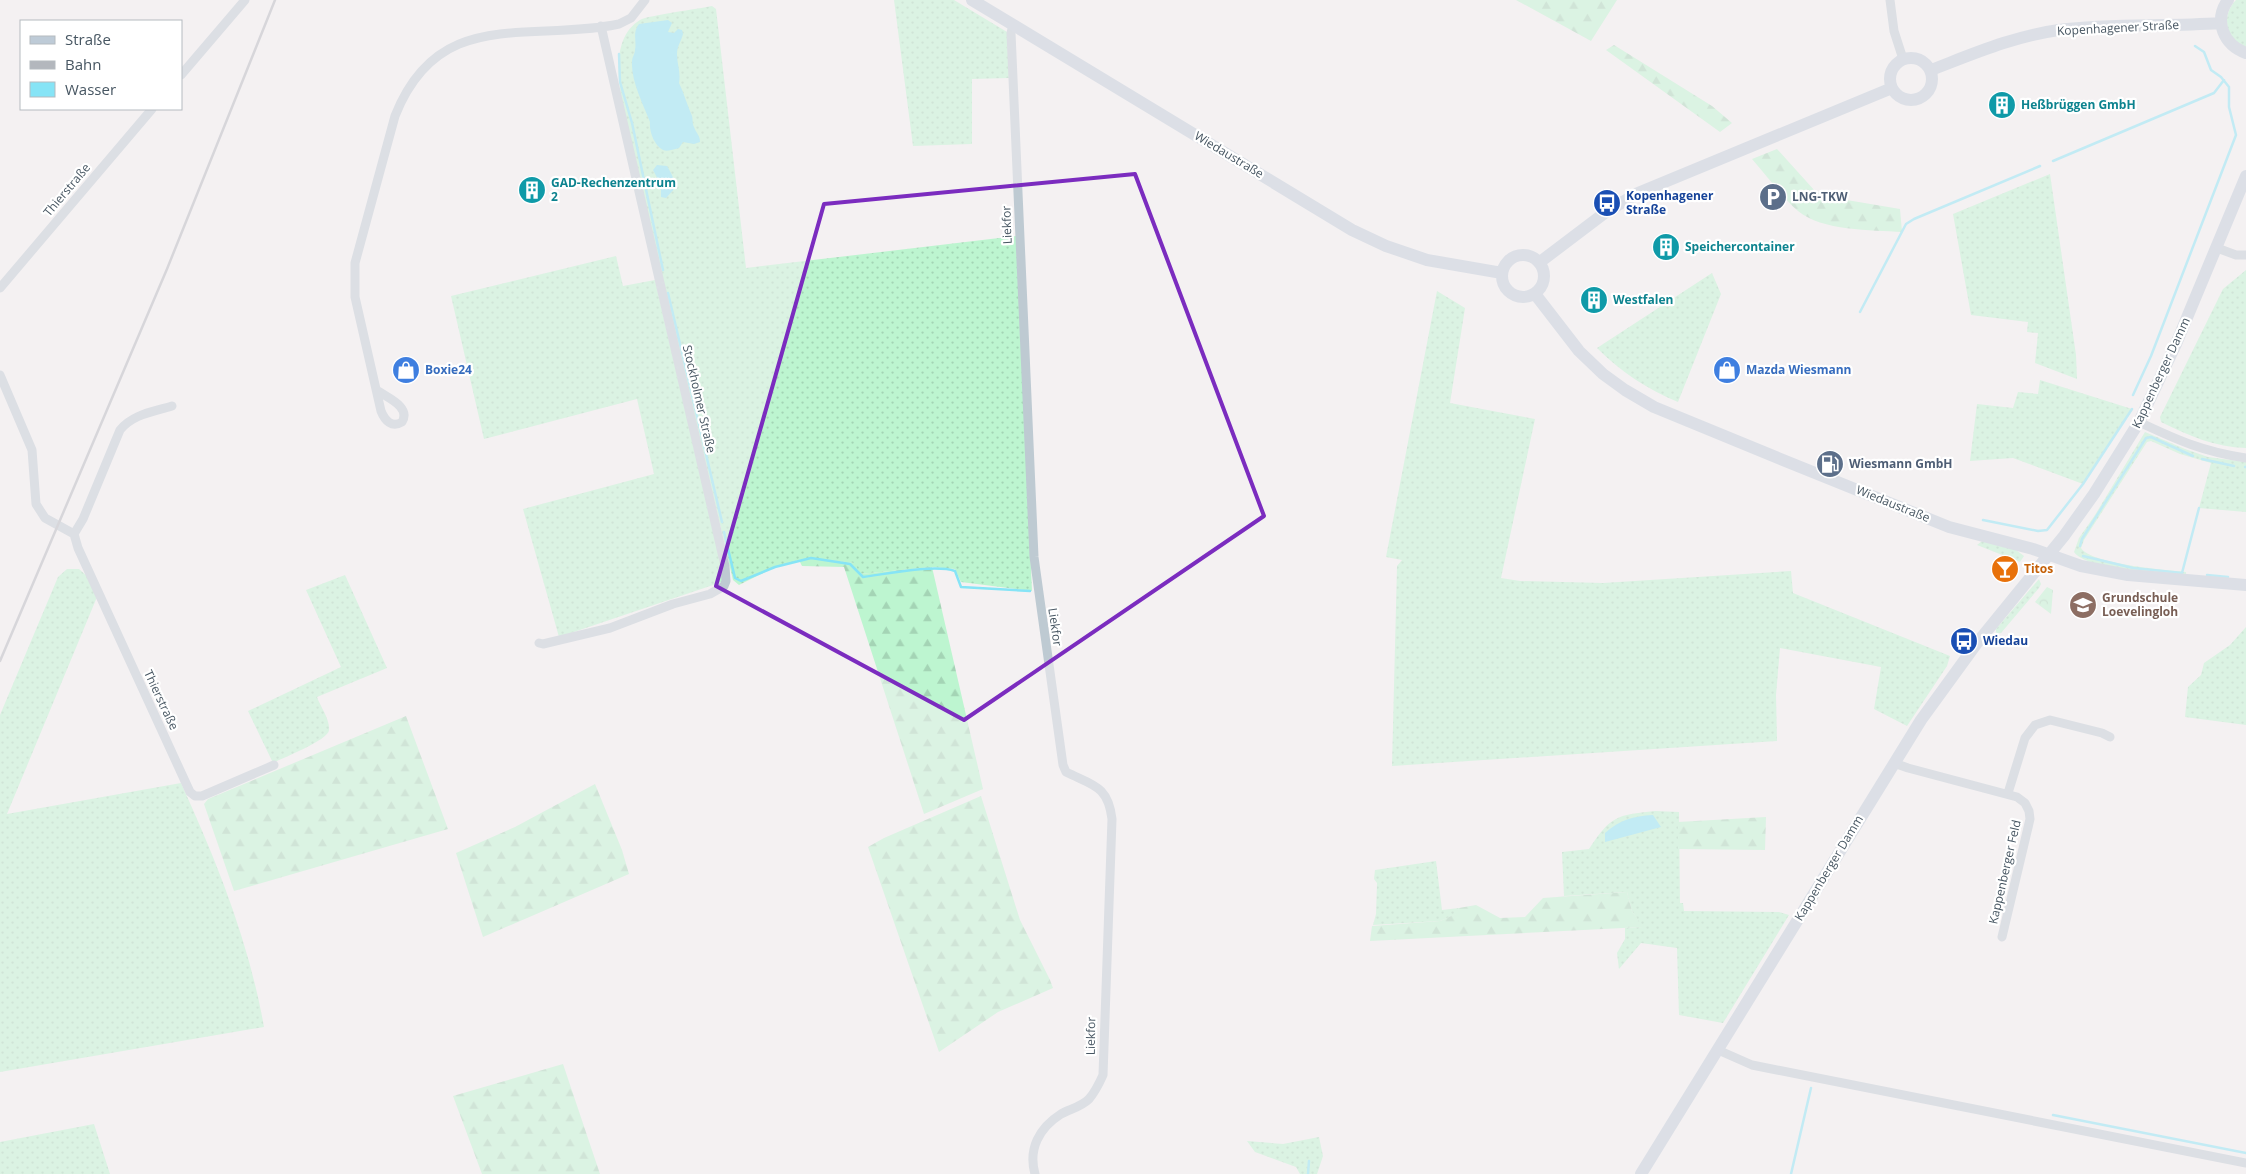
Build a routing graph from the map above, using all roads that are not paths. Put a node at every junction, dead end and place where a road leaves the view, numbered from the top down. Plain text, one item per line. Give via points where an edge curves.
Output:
1 (245, 0) edge
2 (645, 0) edge
3 (972, 0) edge
4 (1890, 0) edge
5 (2228, 0) edge
6 (2220, 23) junction
7 (1013, 25) junction
8 (601, 26) junction
9 (2246, 53) edge
10 (1903, 59) junction
11 (1931, 70) junction
12 (182, 74) edge
13 (1892, 88) junction
14 (151, 110) edge
15 (2246, 176) edge
16 (2217, 248) junction
17 (2246, 254) edge
18 (1540, 262) junction
19 (1502, 273) junction
20 (0, 288) edge
21 (1535, 294) junction
22 (0, 375) edge
23 (378, 390) dead end
24 (172, 406) dead end
25 (2139, 422) junction
26 (2246, 458) edge
27 (74, 534) junction
28 (2050, 555) junction
29 (2246, 585) edge
30 (539, 643) dead end
31 (2110, 738) dead end
32 (1894, 763) junction
33 (274, 765) dead end
34 (2008, 793) junction
35 (2002, 937) dead end
36 (1718, 1050) junction
37 (2246, 1163) edge
38 (1035, 1174) edge
39 (1642, 1174) edge

1 - 12 street
2 - 8 street via 631,18 619,24
3 - 7 main road, Wiedaustraße
4 - 10 street via 1894,31
5 - 6 main road
6 - 9 main road via 2228,42
6 - 11 main road, Kopenhagener Straße via 2042,33 1993,46
7 - 19 main road, Wiedaustraße via 1352,230 1427,260
7 - 38 street, Liekfor via 1025,359 1038,591 1063,765 1066,772 1100,789 1107,796 1112,819 1103,1075 1088,1100 1061,1114 1034,1142 1032,1163
8 - 23 street via 499,32 476,37 431,62 402,98 356,263 356,297
8 - 30 street, Stockholmer Straße via 726,566 726,581 724,586 710,594 673,604 632,621
10 - 11 main road via 1917,58
10 - 13 main road via 1891,72
11 - 13 main road via 1932,85 1917,99 1904,99
13 - 18 main road via 1638,193 1606,212
14 - 20 street, Thierstraße
15 - 16 main road, Kappenberger Damm
16 - 17 street via 2236,255
16 - 25 main road, Kappenberger Damm
18 - 19 main road via 1530,255 1517,255 1506,264
18 - 21 main road via 1544,269 1544,282
19 - 21 main road via 1503,284 1512,294 1524,297
21 - 28 main road, Wiedaustraße via 1568,339 1603,374 1654,407 1949,526
22 - 27 street via 32,450 36,504 51,523
24 - 27 street via 136,416 120,430
25 - 26 street via 2195,448
25 - 28 main road, Kappenberger Damm via 2094,494
27 - 33 street, Thierstraße via 190,792 202,796
28 - 29 main road, Wiedaustraße via 2081,566 2128,575
28 - 32 main road, Kappenberger Damm via 1950,679
31 - 34 street via 2050,720 2034,725 2025,738
32 - 34 street, Kappenberger Feld
32 - 36 main road, Kappenberger Damm
34 - 35 street, Kappenberger Feld via 2024,803 2030,819
36 - 37 street via 1752,1065
36 - 39 main road, Kappenberger Damm

